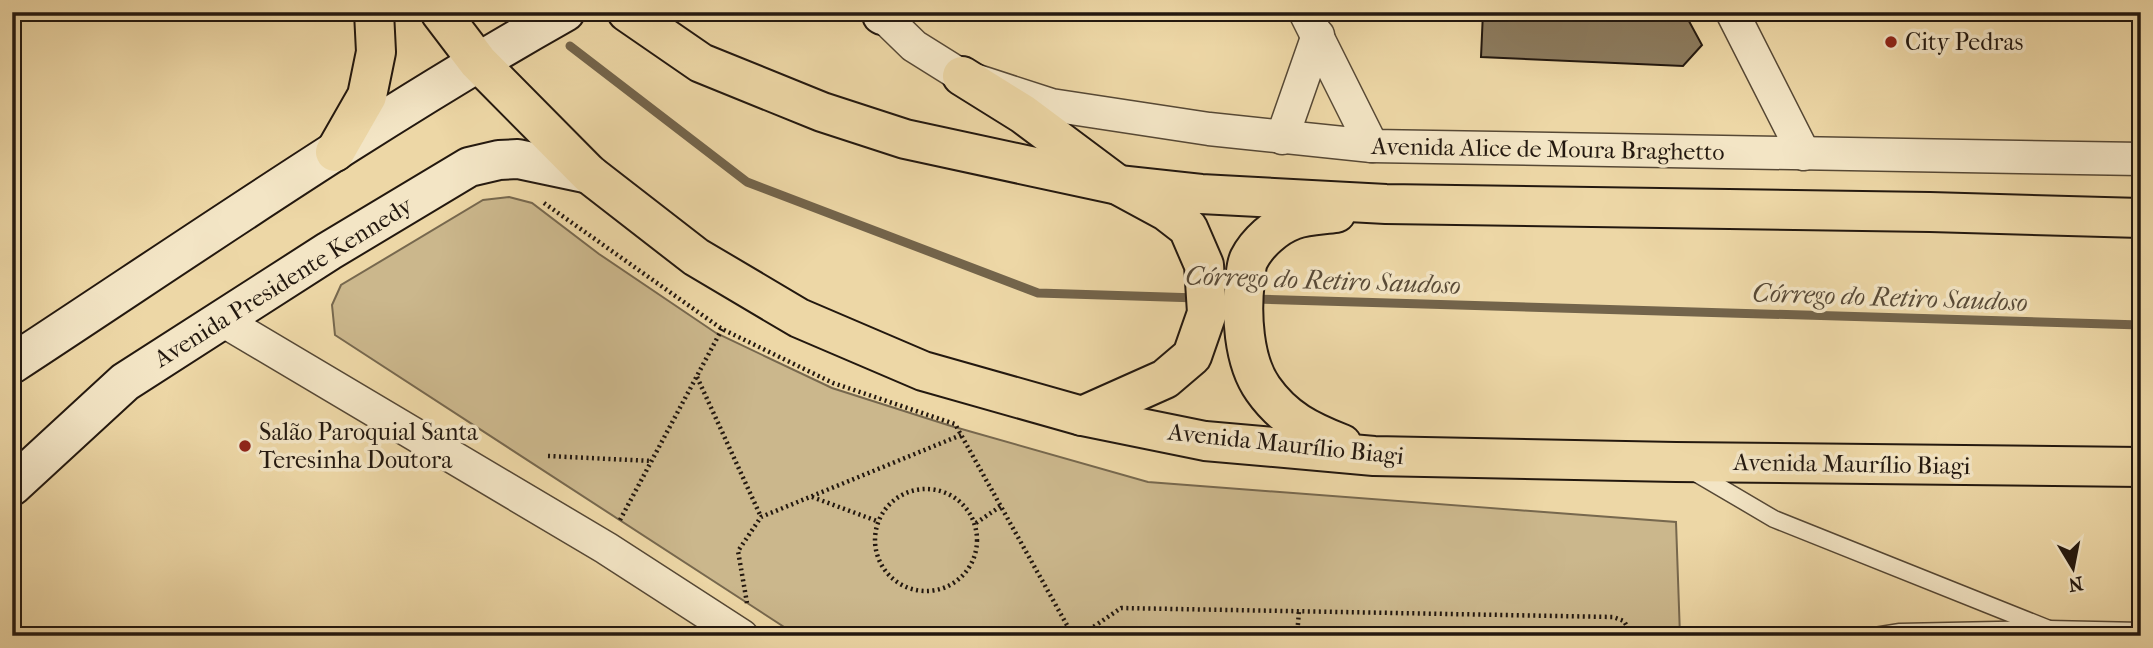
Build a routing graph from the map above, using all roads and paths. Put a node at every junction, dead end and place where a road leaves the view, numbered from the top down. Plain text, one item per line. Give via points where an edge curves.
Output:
1 (374, 12) edge
2 (440, 12) edge
3 (565, 12) edge
4 (627, 12) edge
5 (1732, 12) edge
6 (881, 13) edge
7 (1312, 24) edge
8 (478, 62) junction
9 (962, 76) junction
10 (1282, 138) junction
11 (1371, 146) junction
12 (335, 152) junction
13 (1804, 154) junction
14 (2141, 159) edge
15 (589, 174) junction
16 (1118, 185) junction
17 (535, 200) dead end
18 (1386, 204) junction
19 (2141, 218) edge
20 (222, 320) junction
21 (722, 329) junction
22 (12, 364) edge
23 (697, 376) junction
24 (1082, 416) junction
25 (961, 435) junction
26 (548, 456) dead end
27 (1374, 456) junction
28 (652, 461) junction
29 (1676, 462) junction
30 (2141, 467) edge
31 (12, 486) edge
32 (811, 496) junction
33 (1001, 506) junction
34 (761, 517) junction
35 (877, 521) junction
36 (976, 523) junction
37 (606, 548) junction
38 (1299, 611) junction
39 (745, 624) edge
40 (2049, 629) junction
41 (2141, 631) edge
42 (1073, 636) edge
43 (1080, 636) edge
44 (1297, 636) edge
45 (1628, 636) edge
46 (1875, 636) edge

1 - 12 main road via 376,52 367,96
2 - 8 main road, Avenida Maurílio Biagi
3 - 8 main road
4 - 16 main road via 701,63 822,112 905,139
5 - 13 street
6 - 9 street via 914,46
7 - 10 street
7 - 11 street
8 - 12 main road
8 - 15 main road, Avenida Maurílio Biagi
9 - 10 street, Avenida Alice de Moura Braghetto via 1051,106
9 - 16 main road via 1023,114
10 - 11 street, Avenida Alice de Moura Braghetto
11 - 13 street, Avenida Alice de Moura Braghetto
12 - 22 main road
13 - 14 street, Avenida Alice de Moura Braghetto
15 - 20 main road, Avenida Presidente Kennedy via 518,159 469,167
15 - 24 main road, Avenida Maurílio Biagi via 696,257 799,318 923,371
16 - 18 main road
16 - 24 main road via 1188,228 1204,265 1208,313 1192,356 1165,379
17 - 21 path via 547,204
18 - 19 main road
18 - 27 main road via 1293,220 1274,231 1247,261 1242,306 1248,354 1262,388 1285,415 1310,432
20 - 31 main road, Avenida Presidente Kennedy via 125,382
20 - 37 street
21 - 23 path
21 - 25 path via 833,383 955,424
23 - 28 path
23 - 34 path
24 - 27 main road, Avenida Maurílio Biagi via 1205,441
25 - 32 path
25 - 33 path
26 - 28 path
27 - 29 main road, Avenida Maurílio Biagi
28 - 37 path
29 - 30 main road, Avenida Maurílio Biagi
29 - 40 lane via 1774,519
32 - 34 path
32 - 35 path
33 - 36 path
33 - 42 path
34 - 39 path via 737,551
35 - 36 path via 892,500 915,489 940,489 962,502
35 - 36 path via 873,543 880,564 894,581 914,590 936,591 956,582 971,566 978,545
37 - 39 street
38 - 43 path via 1121,608
38 - 44 path
38 - 45 path via 1613,617 1624,621
40 - 41 lane
40 - 46 lane

